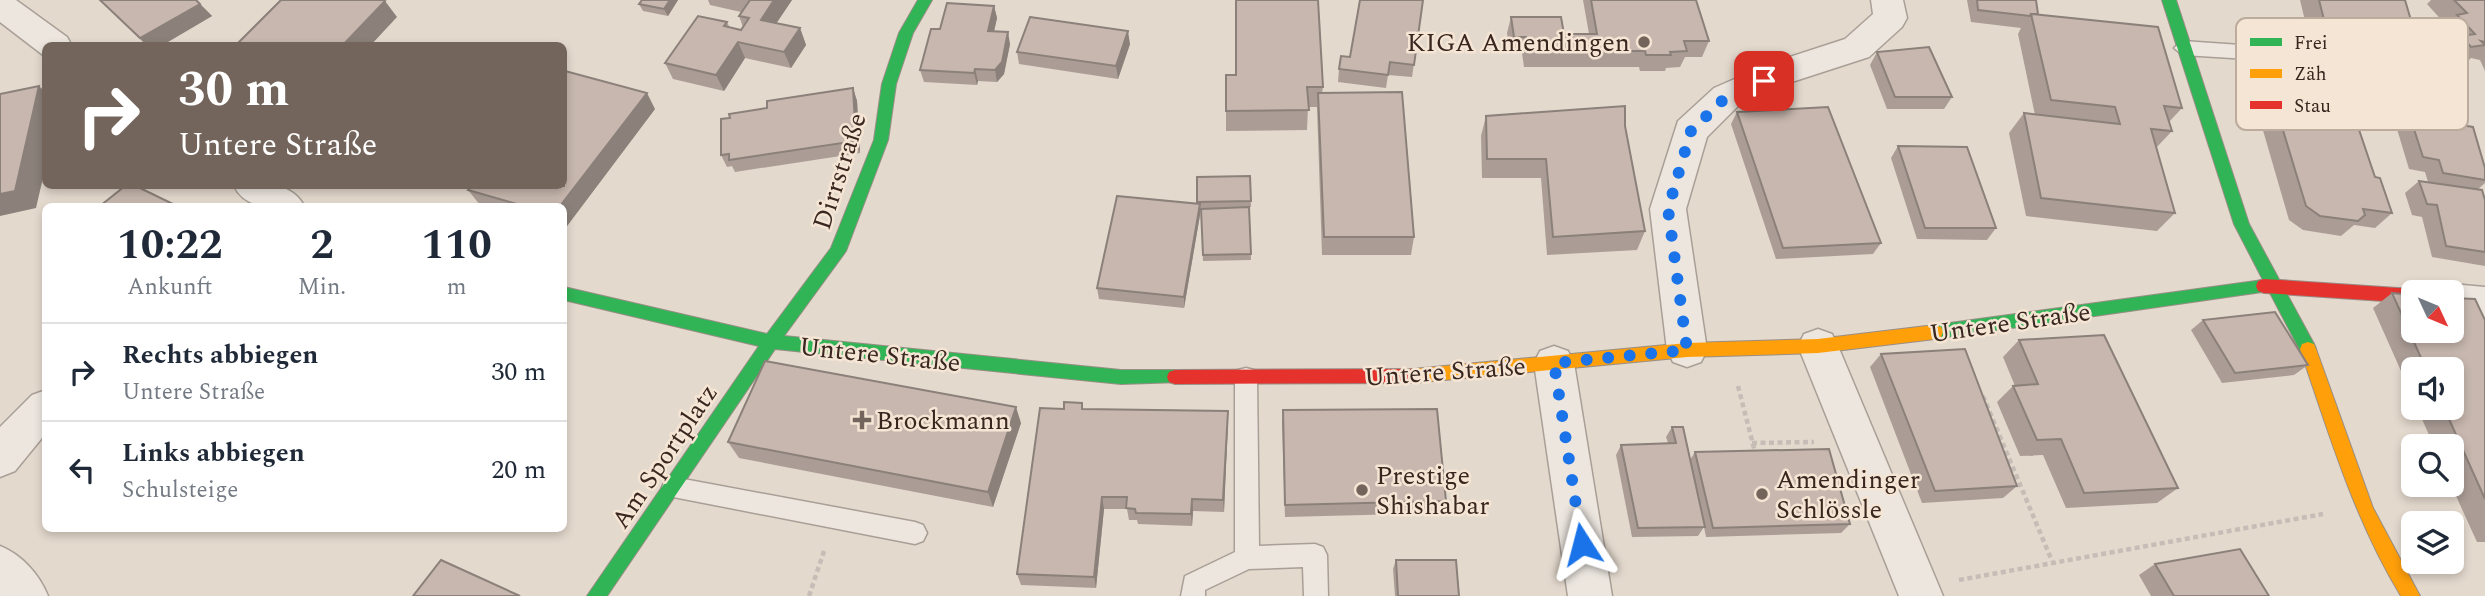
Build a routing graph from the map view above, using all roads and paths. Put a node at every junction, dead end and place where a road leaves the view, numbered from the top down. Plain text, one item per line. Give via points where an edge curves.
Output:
1 (925, 0) edge
2 (1887, 0) edge
3 (2169, 0) edge
4 (4, 4) edge
5 (50, 42) edge
6 (2183, 48) junction
7 (2236, 51) edge
8 (2276, 284) junction
9 (567, 294) edge
10 (2401, 295) edge
11 (2464, 301) edge
12 (2485, 303) edge
13 (771, 342) junction
14 (1818, 346) junction
15 (1687, 350) junction
16 (1554, 363) junction
17 (1246, 377) junction
18 (1738, 385) dead end
19 (1982, 394) edge
20 (42, 411) edge
21 (1857, 442) junction
22 (1752, 443) junction
23 (1, 455) edge
24 (1757, 460) edge
25 (673, 487) junction
26 (2366, 507) junction
27 (834, 520) junction
28 (915, 533) dead end
29 (1247, 558) junction
30 (2052, 561) junction
31 (0, 567) edge
32 (1919, 592) edge
33 (26, 596) edge
34 (596, 596) edge
35 (809, 596) edge
36 (1192, 596) edge
37 (1316, 596) edge
38 (1590, 596) edge
39 (2411, 596) edge

1 - 13 street, Dirrstraße via 906,33 889,84 881,141 838,251
2 - 15 street via 1889,18 1857,48 1726,97 1691,131 1668,209
3 - 6 street
4 - 5 street
6 - 7 lane
6 - 8 street via 2242,224
8 - 10 street, Untere Straße
8 - 14 street, Untere Straße
8 - 26 street via 2303,336
9 - 13 street, Untere Straße
11 - 12 street
13 - 17 street, Untere Straße via 1121,377
13 - 25 street, Am Sportplatz
14 - 15 street, Untere Straße
14 - 21 street
15 - 16 street, Untere Straße
16 - 17 street, Untere Straße via 1436,376
16 - 38 street
17 - 29 lane
18 - 22 path
19 - 30 path
20 - 23 street
21 - 22 path
21 - 32 street
22 - 24 path
25 - 27 lane
25 - 34 street, Am Sportplatz
26 - 30 path
26 - 39 street
27 - 28 lane
27 - 35 path
29 - 36 lane via 1193,584
29 - 37 lane via 1315,555
30 - 32 path
31 - 33 street

